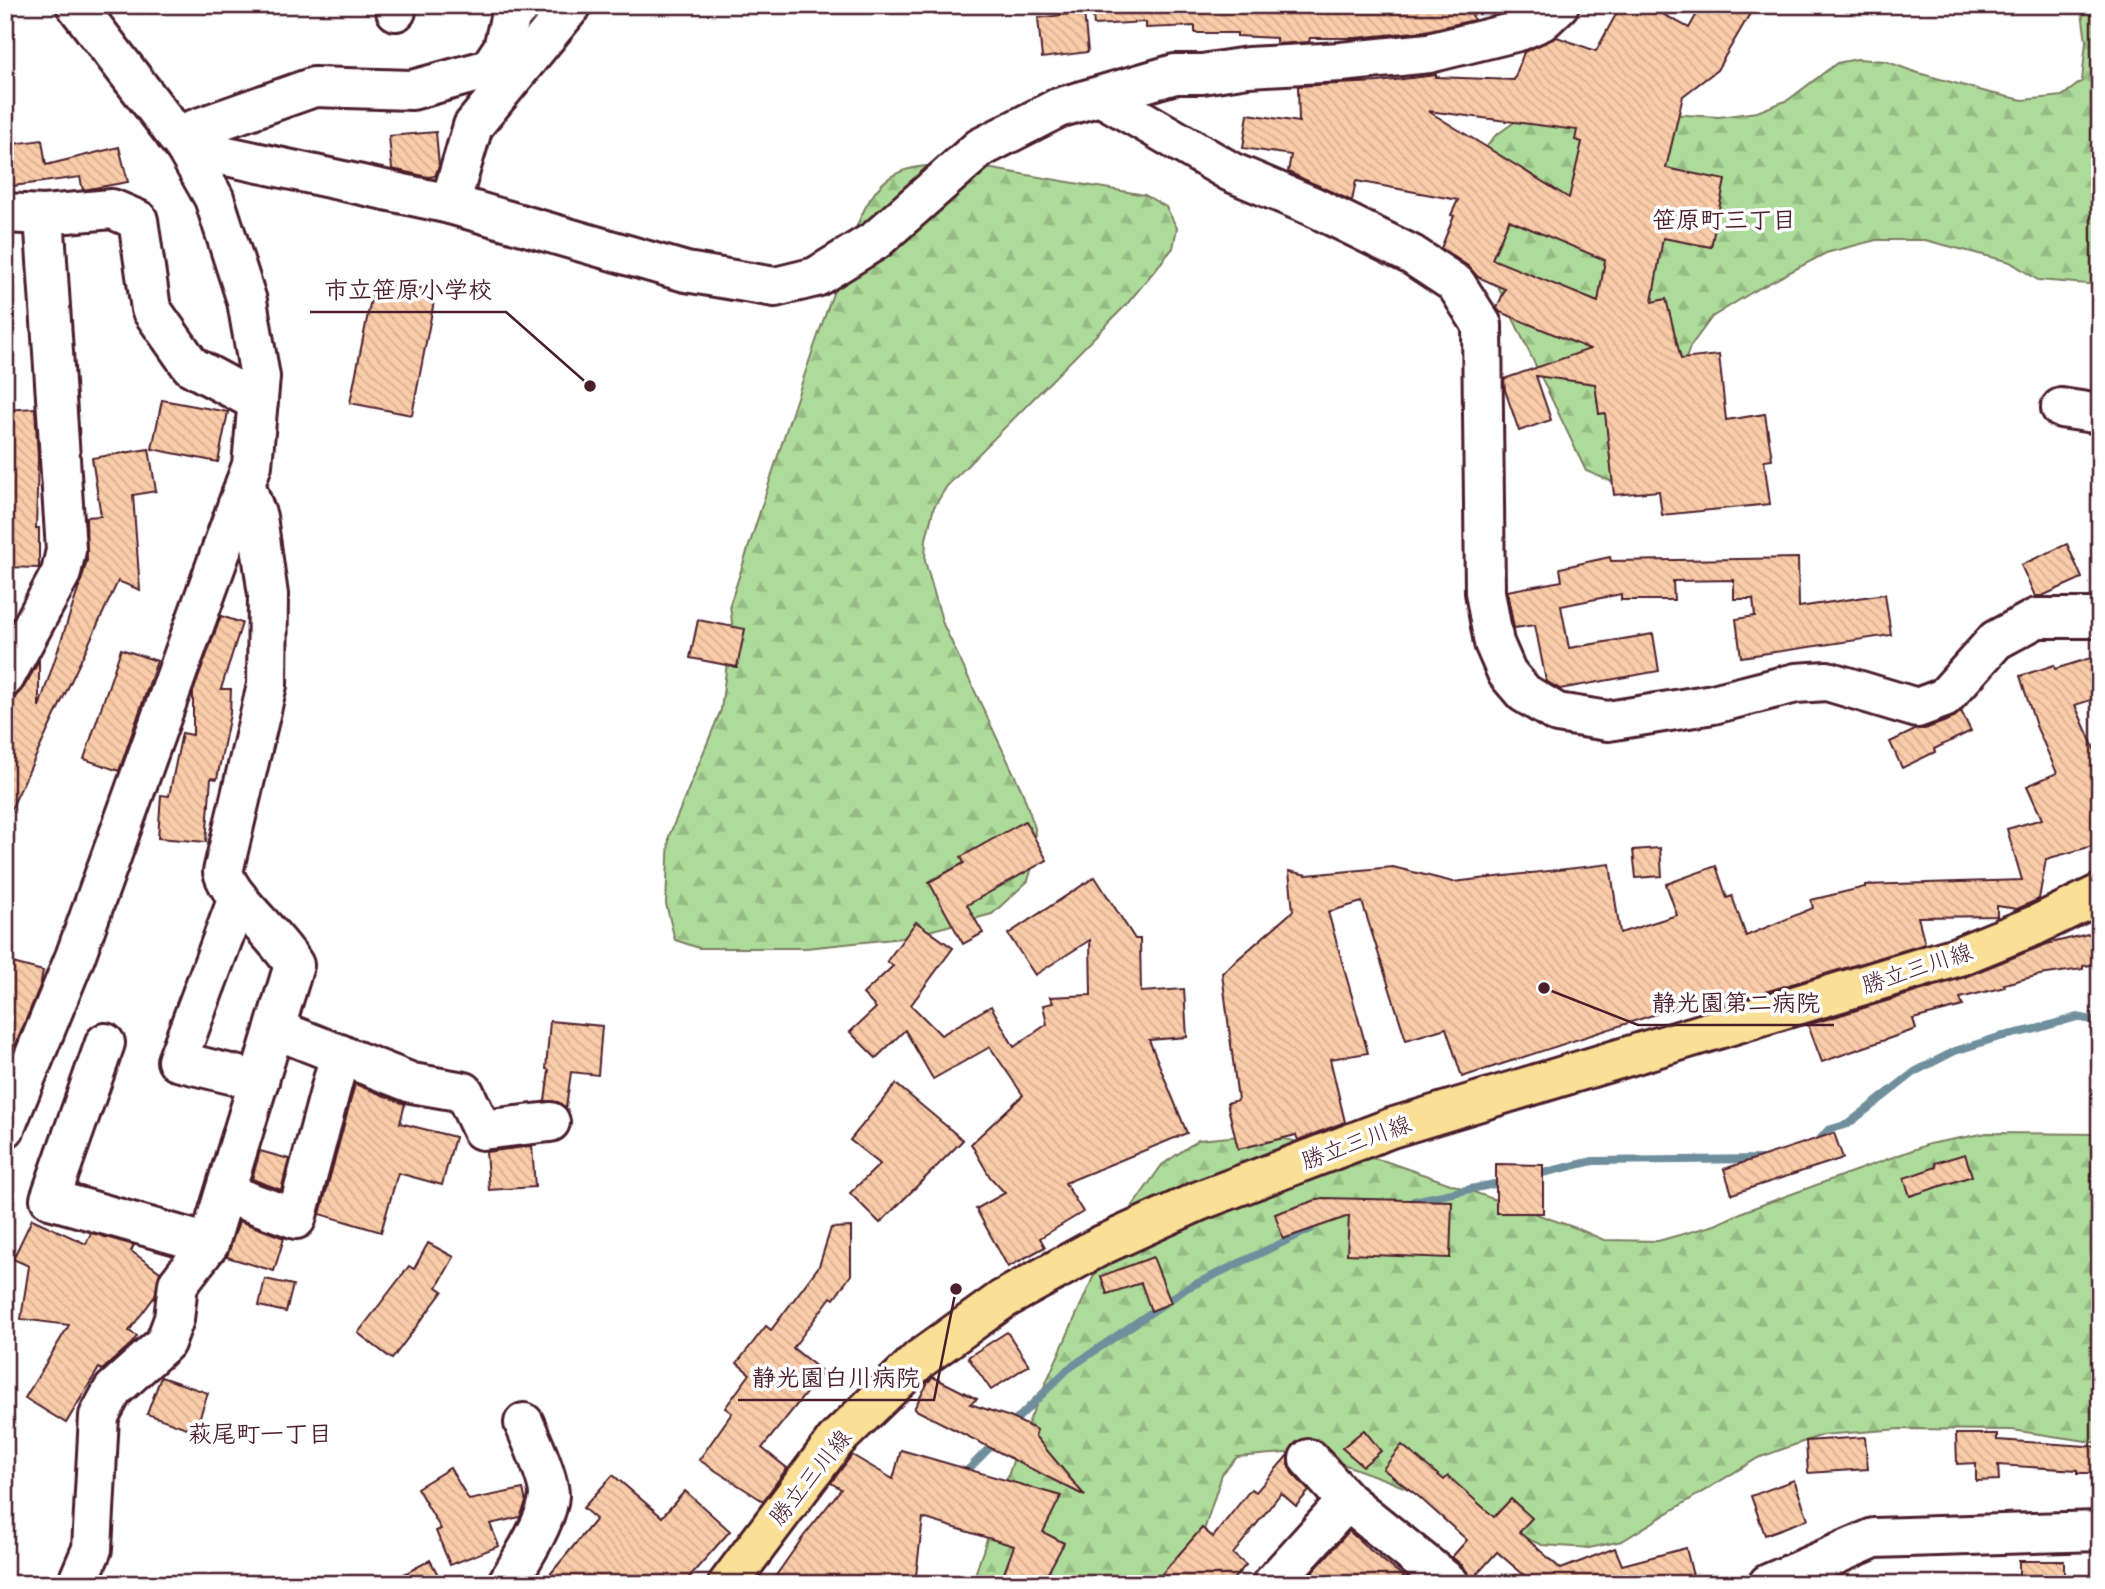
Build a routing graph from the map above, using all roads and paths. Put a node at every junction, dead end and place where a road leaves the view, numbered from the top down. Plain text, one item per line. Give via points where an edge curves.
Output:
1 (76, 5) edge
2 (522, 5) edge
3 (572, 5) edge
4 (1559, 5) edge
5 (1102, 97) junction
6 (181, 141) junction
7 (450, 204) junction
8 (5, 213) edge
9 (44, 215) junction
10 (258, 402) junction
11 (2061, 408) dead end
12 (2100, 414) edge
13 (245, 484) junction
14 (2100, 618) edge
15 (5, 677) edge
16 (2100, 894) edge
17 (239, 898) junction
18 (275, 1029) junction
19 (105, 1043) dead end
20 (340, 1054) junction
21 (259, 1081) junction
22 (550, 1122) dead end
23 (5, 1128) edge
24 (225, 1193) junction
25 (209, 1244) junction
26 (524, 1423) dead end
27 (1310, 1459) dead end
28 (1347, 1501) junction
29 (2100, 1531) edge
30 (77, 1584) edge
31 (507, 1584) edge
32 (728, 1584) edge
33 (1272, 1584) edge
34 (1450, 1584) edge
35 (1768, 1584) edge

1 - 6 street
2 - 6 street via 511,14 503,48 489,69 412,90 314,88
3 - 7 street via 473,126
4 - 5 street via 1542,21 1519,31 1429,53 1175,74
5 - 7 street via 1058,108 980,148 876,240 816,277 775,287 685,272
5 - 14 street via 1231,172 1412,255 1456,284 1482,325 1485,593 1494,643 1507,673 1524,693 1558,713 1608,721 1713,704 1796,683 1827,681 1917,708 1944,698 1996,640 2037,618
6 - 7 street
6 - 10 street via 214,198 247,301 260,377
8 - 9 street
9 - 10 street via 112,209 138,220 151,309 191,366
9 - 15 street via 66,550 61,573
10 - 13 street via 252,466
11 - 12 street
13 - 17 street via 257,517 268,595 267,685 223,872 227,886
13 - 23 street via 75,957
16 - 32 main road, 勝立三川線 via 1959,956 1391,1128 1199,1201 1102,1245 1002,1300 920,1359 836,1440
17 - 18 street via 294,965
17 - 21 street via 177,1061
18 - 20 street
18 - 21 street
19 - 25 street via 50,1199
20 - 22 street via 412,1083 464,1092 482,1130
20 - 24 street via 296,1219
21 - 24 street
24 - 25 street
25 - 30 street via 178,1284 174,1319 165,1343 113,1390 99,1416 92,1549
26 - 31 street via 549,1495 538,1530
27 - 28 street
28 - 33 street
28 - 34 street
29 - 35 street via 1874,1538

